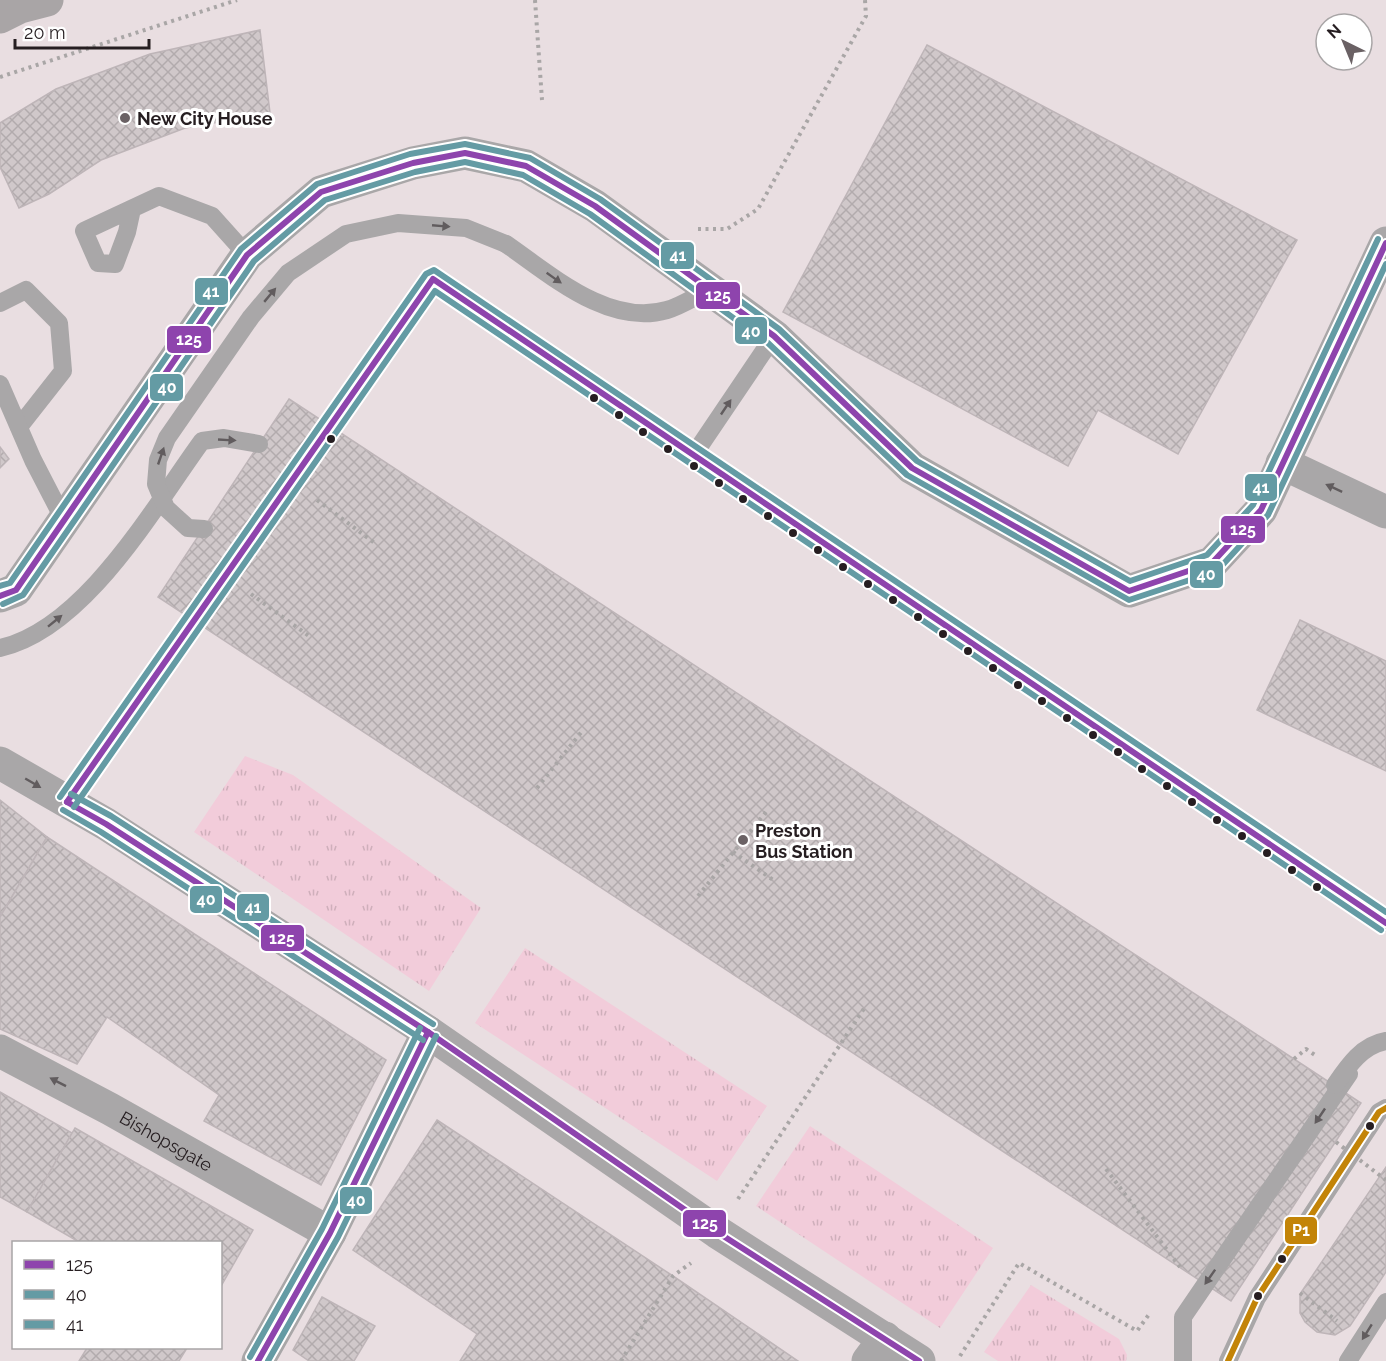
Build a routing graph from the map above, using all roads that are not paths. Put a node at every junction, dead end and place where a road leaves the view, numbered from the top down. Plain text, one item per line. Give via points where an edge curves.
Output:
1 (47, 0) edge
2 (0, 17) edge
3 (132, 209) dead end
4 (1386, 243) edge
5 (247, 255) junction
6 (709, 290) junction
7 (0, 303) edge
8 (774, 336) junction
9 (0, 384) edge
10 (18, 427) junction
11 (259, 444) dead end
12 (693, 456) junction
13 (1282, 463) junction
14 (1386, 512) edge
15 (65, 522) junction
16 (204, 529) dead end
17 (0, 596) edge
18 (2, 648) edge
19 (0, 764) edge
20 (66, 802) junction
21 (1386, 923) edge
22 (428, 1032) junction
23 (1386, 1041) edge
24 (0, 1052) edge
25 (1335, 1085) dead end
26 (1386, 1108) edge
27 (330, 1233) junction
28 (1386, 1302) edge
29 (876, 1349) edge
30 (258, 1361) edge
31 (919, 1361) edge
32 (1183, 1361) edge
33 (1228, 1361) edge
34 (1347, 1361) edge

1 - 2 highway
3 - 5 lane via 159,196 212,216
4 - 13 street
5 - 6 street via 321,192 413,163 465,153 526,166 595,206
5 - 15 street
6 - 8 street
16 -> 6 lane, bridge via 188,528 166,508 156,484 158,460 167,438 250,317 288,273 346,234 398,223 466,228 506,244 572,290 624,312 667,310
7 - 10 lane via 26,290 59,323 63,371
12 -> 8 lane
8 - 13 street via 912,468 1129,591 1212,563 1261,510
9 - 10 lane
10 - 15 lane
18 -> 11 lane via 49,626 91,590 202,441 224,438
12 - 20 lane via 433,279
12 - 21 lane
14 -> 13 street
15 - 17 street via 16,590
19 -> 20 street
20 - 22 street
22 - 27 street
22 - 29 street via 717,1232
23 - 25 lane, bridge via 1377,1042 1354,1059
23 -> 32 lane via 1347,1076 1183,1317
27 -> 24 street, Bishopsgate
26 - 33 lane via 1379,1112 1257,1298
27 - 30 street
28 -> 34 lane
29 - 31 street

